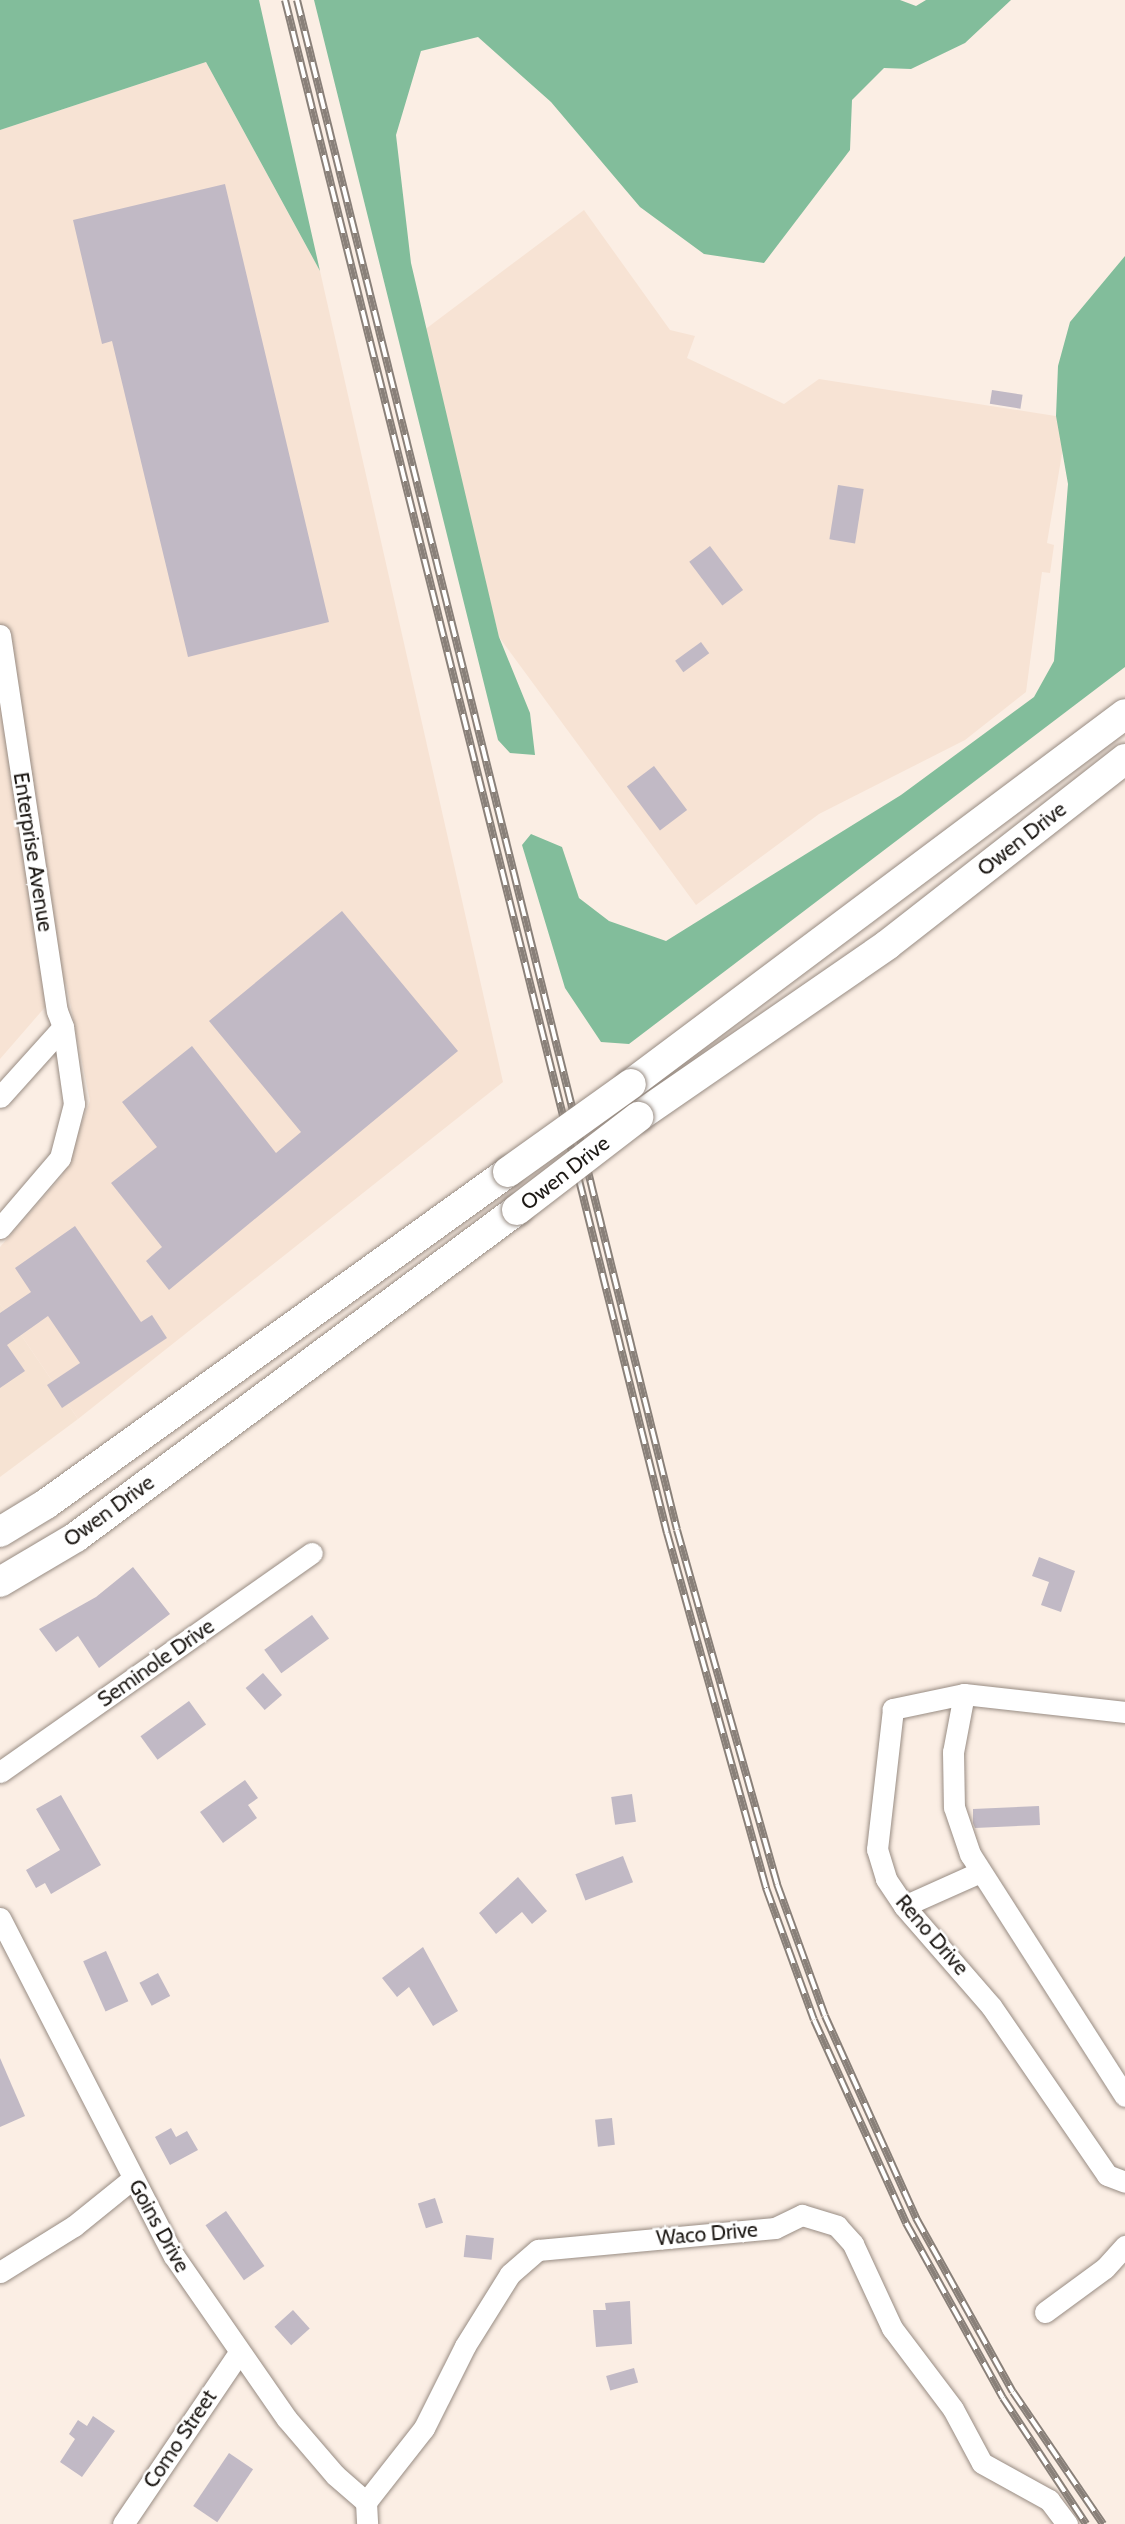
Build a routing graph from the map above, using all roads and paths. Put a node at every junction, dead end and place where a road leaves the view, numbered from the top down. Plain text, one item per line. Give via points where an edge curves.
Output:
1 (0, 635) edge
2 (1125, 714) edge
3 (1125, 759) edge
4 (63, 1027) junction
5 (0, 1097) edge
6 (0, 1228) edge
7 (41, 1507) junction
8 (0, 1532) edge
9 (312, 1553) dead end
10 (0, 1554) edge
11 (0, 1582) edge
12 (964, 1694) junction
13 (1125, 1712) edge
14 (0, 1772) edge
15 (980, 1872) junction
16 (904, 1906) junction
17 (0, 1918) edge
18 (1125, 2096) edge
19 (132, 2179) junction
20 (1125, 2182) edge
21 (1125, 2246) edge
22 (0, 2272) edge
23 (1045, 2312) dead end
24 (238, 2354) junction
25 (366, 2502) junction
26 (123, 2524) edge
27 (367, 2524) edge
28 (1067, 2524) edge

1 - 4 street, Enterprise Avenue
2 - 7 highway, Owen Drive, bridge via 631,1084
3 - 11 highway, Owen Drive, bridge via 887,945 638,1116 76,1537
4 - 5 street
4 - 6 street, Enterprise Avenue via 74,1104 60,1158
7 - 8 highway, Owen Drive
7 - 10 highway via 19,1543
9 - 14 street, Seminole Drive
12 - 13 street, Reno Drive
12 - 15 street via 953,1752 954,1807
12 - 16 street, Reno Drive via 893,1709 877,1849 886,1879
15 - 16 street
15 - 18 street
16 - 20 street, Reno Drive via 991,2006 1107,2175
17 - 19 street, Goins Drive
19 - 22 street via 74,2226
19 - 24 street, Goins Drive via 174,2256
21 - 23 street via 1105,2268
24 - 25 street, Goins Drive via 335,2475
24 - 26 street, Como Street
25 - 27 street
25 - 28 street, Waco Drive via 425,2428 466,2346 510,2274 538,2250 775,2228 802,2215 837,2226 853,2244 892,2328 953,2409 982,2463 1049,2500

